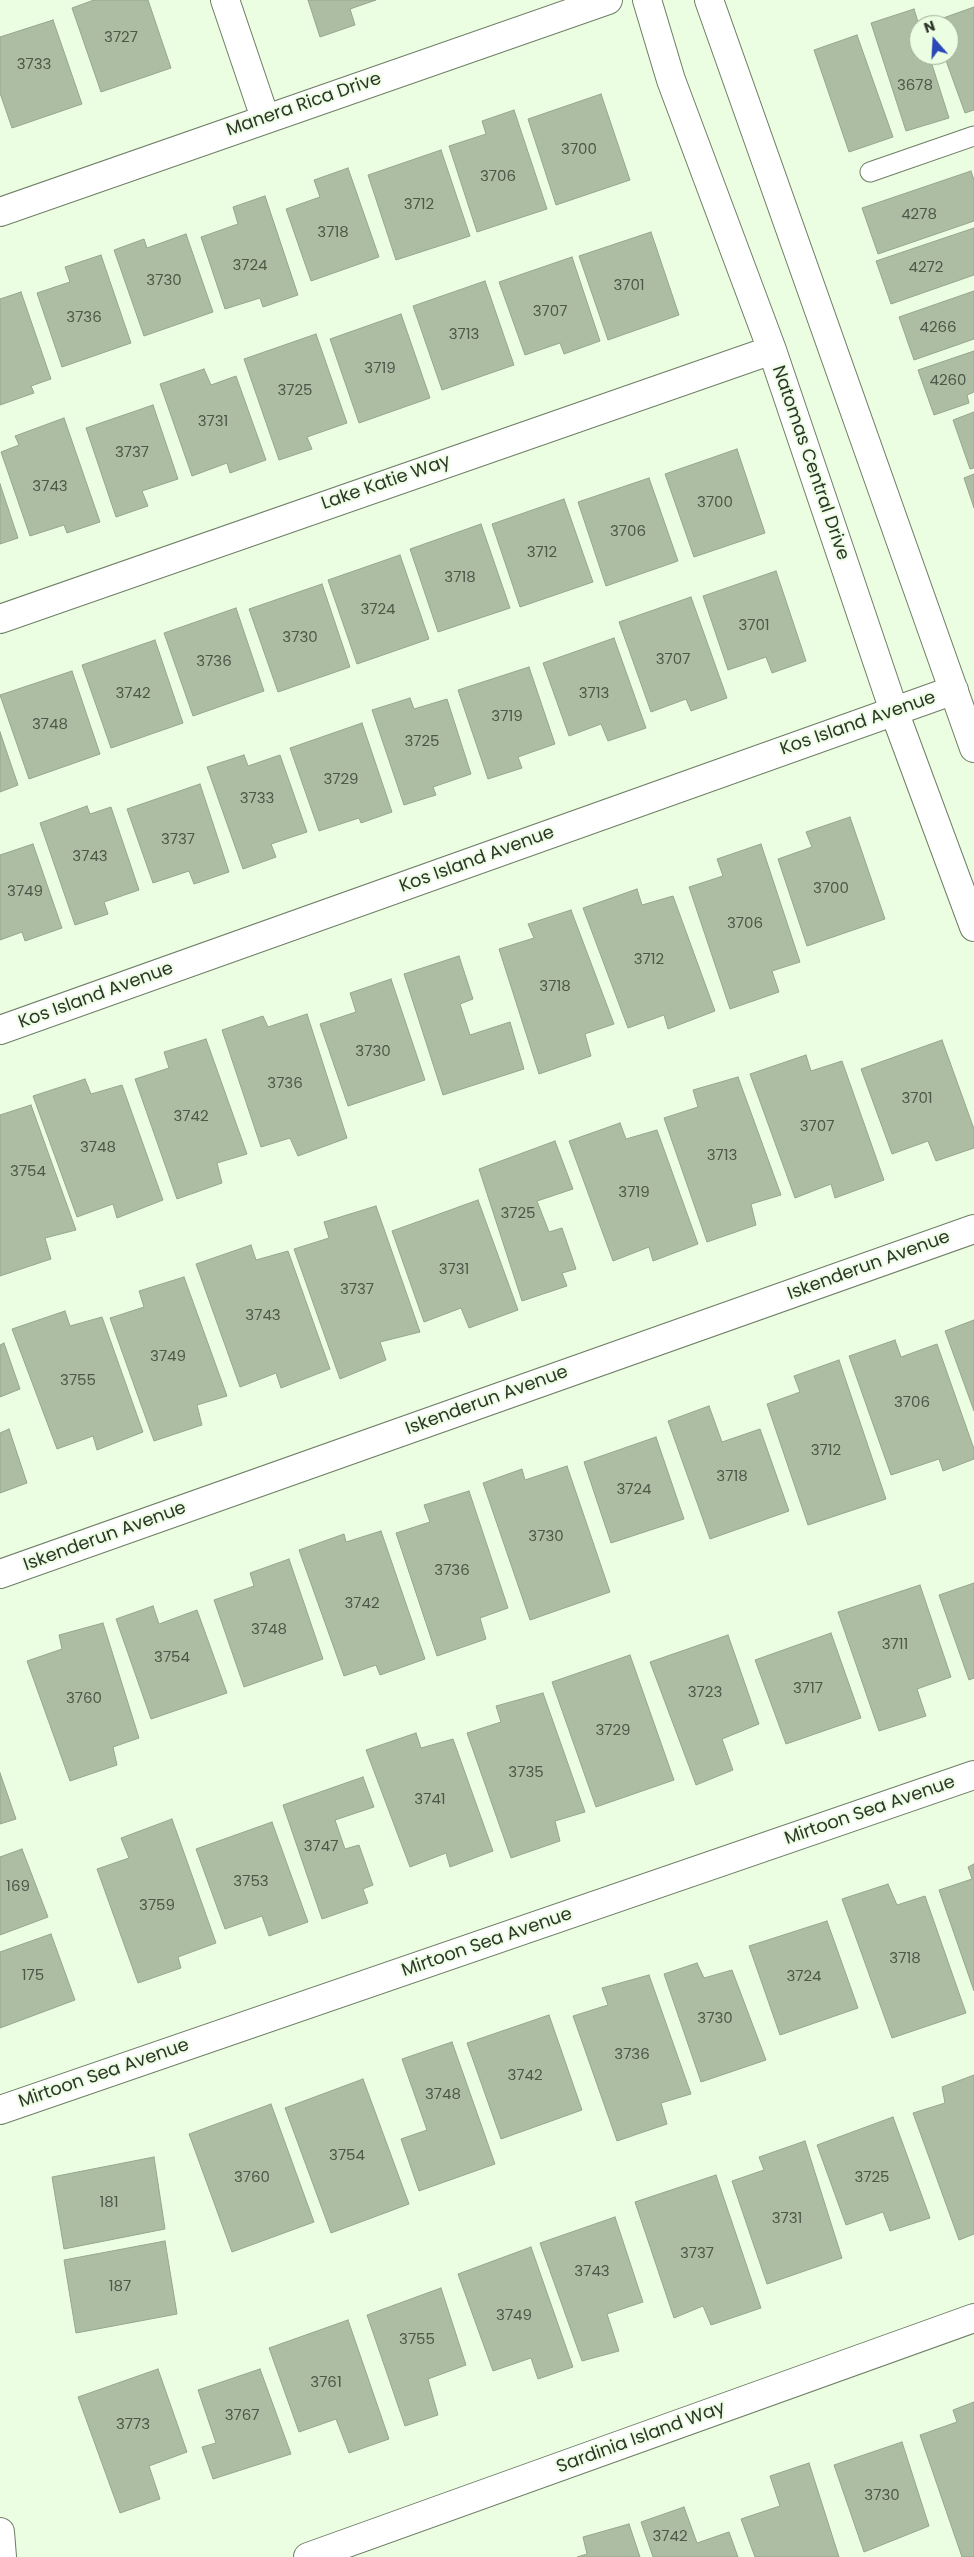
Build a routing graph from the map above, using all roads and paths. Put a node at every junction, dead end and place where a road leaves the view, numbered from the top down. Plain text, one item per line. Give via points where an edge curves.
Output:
1 (225, 0) edge
2 (608, 0) edge
3 (647, 0) edge
4 (709, 0) edge
5 (265, 118) junction
6 (974, 136) edge
7 (870, 172) dead end
8 (0, 212) edge
9 (772, 350) junction
10 (0, 619) edge
11 (954, 690) junction
12 (894, 711) junction
13 (974, 748) edge
14 (974, 927) edge
15 (0, 1030) edge
16 (974, 1229) edge
17 (0, 1574) edge
18 (974, 1776) edge
19 (0, 2110) edge
20 (974, 2318) edge
21 (0, 2532) edge
22 (2, 2557) edge
23 (308, 2557) edge

1 - 5 street
2 - 5 street, Manera Rica Drive
3 - 9 street, Natomas Central Drive via 671,80
4 - 11 street
5 - 8 street, Manera Rica Drive
6 - 7 lane
9 - 10 street, Lake Katie Way
9 - 12 street, Natomas Central Drive
11 - 12 street, Kos Island Avenue
11 - 13 street
12 - 14 street, Natomas Central Drive
12 - 15 street, Kos Island Avenue
16 - 17 street, Iskenderun Avenue
18 - 19 street, Mirtoon Sea Avenue
20 - 23 street, Sardinia Island Way
21 - 22 street

